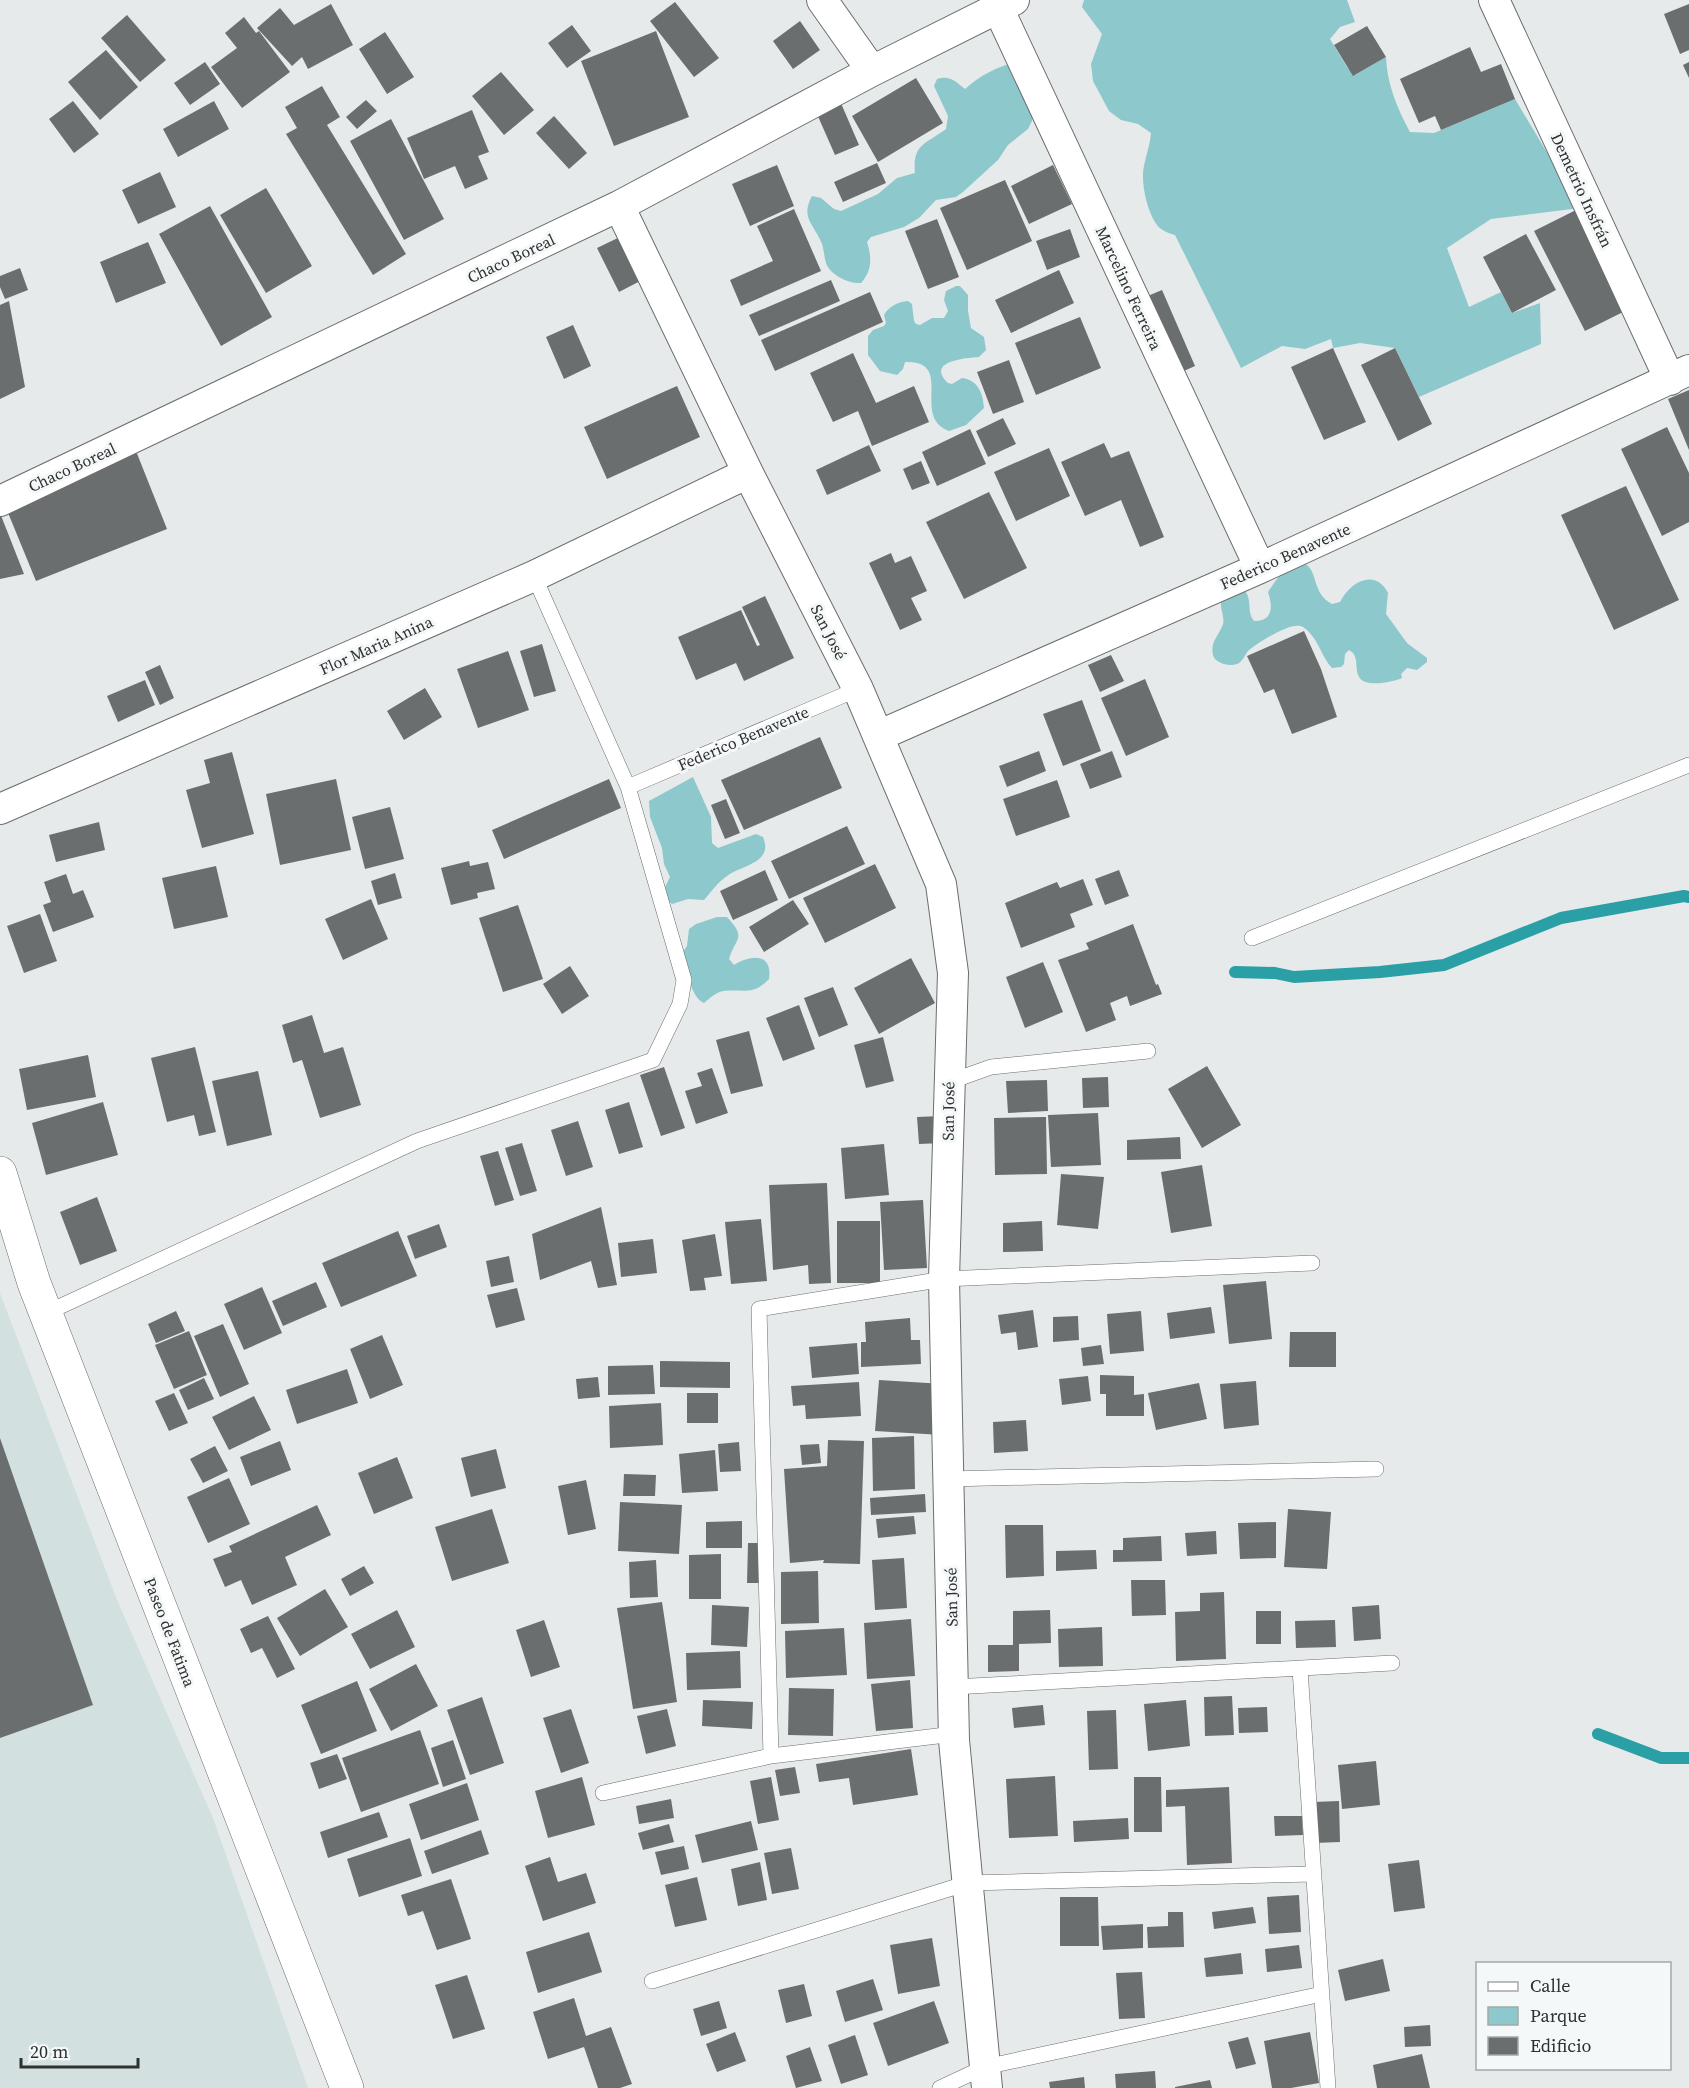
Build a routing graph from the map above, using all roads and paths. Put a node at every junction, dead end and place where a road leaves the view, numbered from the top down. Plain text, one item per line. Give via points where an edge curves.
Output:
1 (822, 0) edge
2 (1494, 0) edge
3 (1006, 4) edge
4 (872, 71) junction
5 (619, 206) junction
6 (1679, 375) edge
7 (748, 473) junction
8 (0, 501) edge
9 (1260, 568) junction
10 (534, 576) junction
11 (858, 689) junction
12 (878, 736) junction
13 (1689, 765) edge
14 (628, 787) junction
15 (0, 809) edge
16 (1252, 938) dead end
17 (1148, 1051) dead end
18 (949, 1082) junction
19 (0, 1173) edge
20 (1312, 1263) dead end
21 (944, 1279) junction
22 (46, 1313) junction
23 (1376, 1469) dead end
24 (948, 1479) junction
25 (1392, 1663) dead end
26 (1300, 1669) junction
27 (952, 1688) junction
28 (954, 1734) junction
29 (771, 1756) junction
30 (603, 1793) dead end
31 (1313, 1874) junction
32 (968, 1882) junction
33 (652, 1981) dead end
34 (1322, 1994) junction
35 (986, 2078) edge
36 (347, 2088) edge
37 (940, 2088) edge
38 (1328, 2088) edge

1 - 4 street
2 - 6 street, Demetrio Insfrán
3 - 4 street, Chaco Boreal
3 - 9 street, Marcelino Ferreira
4 - 5 street, Chaco Boreal
5 - 7 street, San José
5 - 8 street, Chaco Boreal
6 - 9 street, Federico Benavente
7 - 10 street, Flor Maria Anina
7 - 11 street, San José
9 - 12 street, Federico Benavente
10 - 14 lane
10 - 15 street, Flor Maria Anina
11 - 12 street, San José
11 - 14 lane, Federico Benavente
12 - 18 street, San José via 941,884 953,973
13 - 16 lane
14 - 22 lane via 684,980 680,1004 653,1060 417,1141
17 - 18 lane via 991,1067
18 - 21 street, San José
19 - 22 street, Paseo de Fatima
20 - 21 lane
21 - 24 street, San José
21 - 29 lane via 759,1309
22 - 36 street, Paseo de Fatima
23 - 24 lane
24 - 27 street, San José
25 - 26 lane
26 - 27 lane
26 - 31 lane
27 - 28 street, San José
28 - 29 lane
28 - 32 street, San José
29 - 30 lane
31 - 32 lane
31 - 34 lane
32 - 33 lane
32 - 35 street, San José
34 - 35 lane
34 - 38 lane
35 - 37 lane

